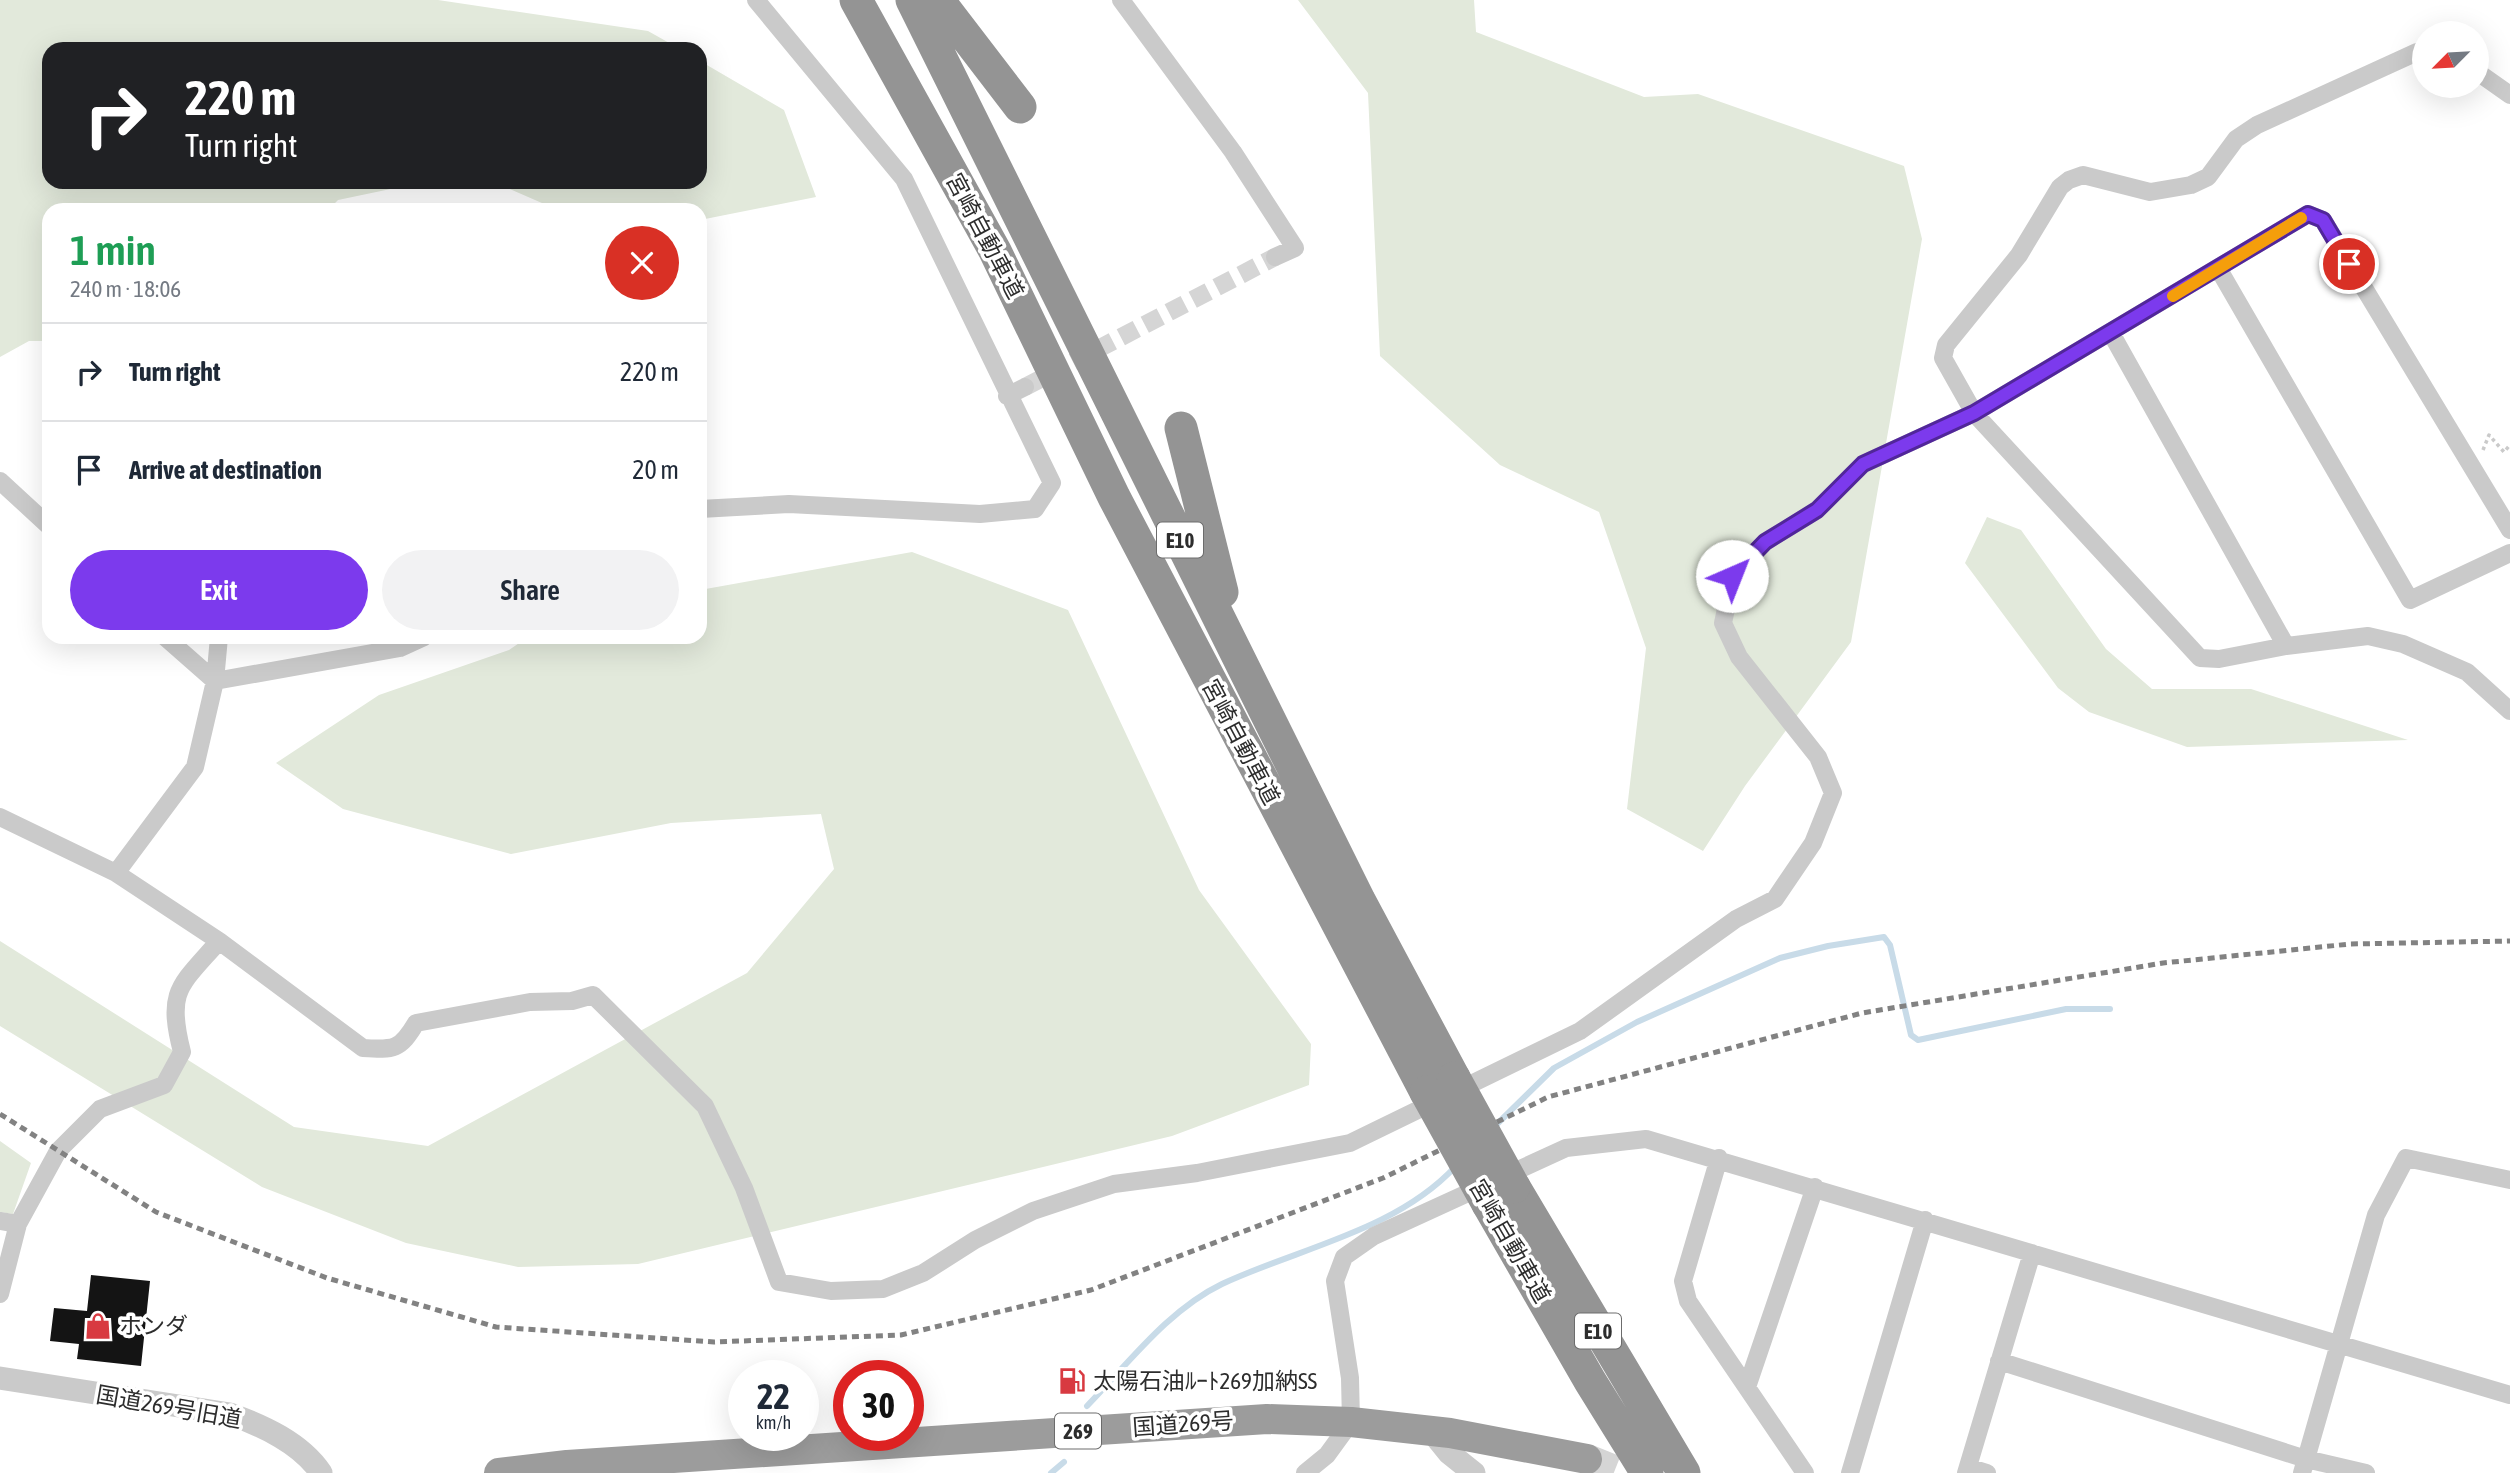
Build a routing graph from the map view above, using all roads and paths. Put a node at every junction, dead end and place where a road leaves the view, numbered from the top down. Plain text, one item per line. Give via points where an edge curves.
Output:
1 (756, 0) edge
2 (856, 0) edge
3 (912, 0) edge
4 (938, 0) edge
5 (1121, 0) edge
6 (2412, 54) edge
7 (2489, 80) edge
8 (2510, 95) edge
9 (1020, 107) dead end
10 (1275, 257) tunnel mouth
11 (2218, 268) junction
12 (2111, 333) junction
13 (1025, 387) tunnel mouth
14 (1007, 396) junction
15 (1974, 413) junction
16 (1181, 428) dead end
17 (2485, 443) dead end
18 (2510, 445) edge
19 (0, 481) edge
20 (707, 509) edge
21 (42, 520) edge
22 (2510, 530) edge
23 (2510, 553) edge
24 (173, 644) edge
25 (218, 644) edge
26 (409, 644) edge
27 (2286, 646) junction
28 (1236, 650) junction
29 (215, 681) junction
30 (2510, 711) edge
31 (0, 817) edge
32 (116, 873) junction
33 (219, 941) junction
34 (1440, 1085) junction
35 (1719, 1158) junction
36 (2510, 1180) edge
37 (1815, 1187) junction
38 (1501, 1195) junction
39 (1925, 1220) junction
40 (9, 1223) edge
41 (2032, 1252) junction
42 (0, 1294) edge
43 (2338, 1344) junction
44 (2000, 1361) junction
45 (0, 1378) edge
46 (1747, 1387) junction
47 (2510, 1395) edge
48 (1351, 1422) junction
49 (1432, 1432) junction
50 (1587, 1459) tunnel mouth
51 (2304, 1466) edge
52 (555, 1469) edge
53 (1967, 1470) edge
54 (321, 1473) edge
55 (499, 1473) edge
56 (1305, 1473) edge
57 (1474, 1473) edge
58 (1647, 1473) edge
59 (1684, 1473) edge
60 (1805, 1473) edge
61 (1850, 1473) edge
62 (1987, 1473) edge
63 (2366, 1473) edge

1 - 14 street via 904,178
2 - 34 highway, 宮崎自動車道 / E10 via 995,251 1126,521
3 - 28 highway, 宮崎自動車道 / E10
4 - 9 highway
5 - 10 street via 1233,152 1295,248
6 - 15 street via 2258,125 2236,139 2208,177 2191,185 2150,192 2083,175 2060,187 2019,255 1946,345 1943,358
7 - 8 street
11 - 12 street
11 - 22 street via 2308,214 2323,220
11 - 23 street via 2410,600
12 - 15 street
12 - 27 street
13 - 14 street
14 - 20 street via 1052,483 1035,509 980,514 789,504
15 - 27 street via 2200,658 2219,659
15 - 33 street via 1863,464 1817,510 1765,542 1732,576 1723,623 1739,657 1818,757 1833,793 1813,843 1775,899 1735,919 1580,1031 1350,1143 1114,1184 1033,1212 975,1240 923,1273 883,1289 831,1291 779,1282 744,1188 705,1106 593,995 416,1023 404,1042 389,1050 363,1048
16 - 28 highway
17 - 18 path via 2489,435 2504,452
19 - 21 street
24 - 29 street
25 - 29 street
26 - 29 street
27 - 30 street via 2368,636 2403,644 2467,672
28 - 34 highway, 宮崎自動車道 / E10 via 1359,900
29 - 32 street via 195,767
31 - 32 street
32 - 33 street
33 - 40 street via 180,986 173,1017 182,1052 164,1085 100,1109 58,1151
34 - 38 highway, 宮崎自動車道 / E10, bridge
35 - 37 street
35 - 46 street via 1683,1281 1688,1301
35 - 48 street via 1646,1139 1566,1148 1374,1236 1344,1257 1335,1281 1350,1378
36 - 43 street via 2406,1158 2376,1215
37 - 39 street
37 - 46 street
38 - 58 highway, 宮崎自動車道 / E10 via 1590,1381
38 - 59 highway, 宮崎自動車道 / E10
39 - 41 street
39 - 61 street
40 - 42 street
41 - 43 street
41 - 44 street
43 - 47 street
43 - 51 street
44 - 51 street
44 - 53 street
45 - 54 street, 国道269号旧道 via 230,1414 263,1426 290,1443
46 - 60 street
48 - 49 highway, 国道269号 / 269
48 - 52 highway, 国道269号 / 269 via 1267,1419
48 - 56 street via 1327,1455
49 - 50 highway, 国道269号 / 269
49 - 57 street
51 - 63 street
52 - 55 highway, 国道269号 / 269
53 - 62 street

